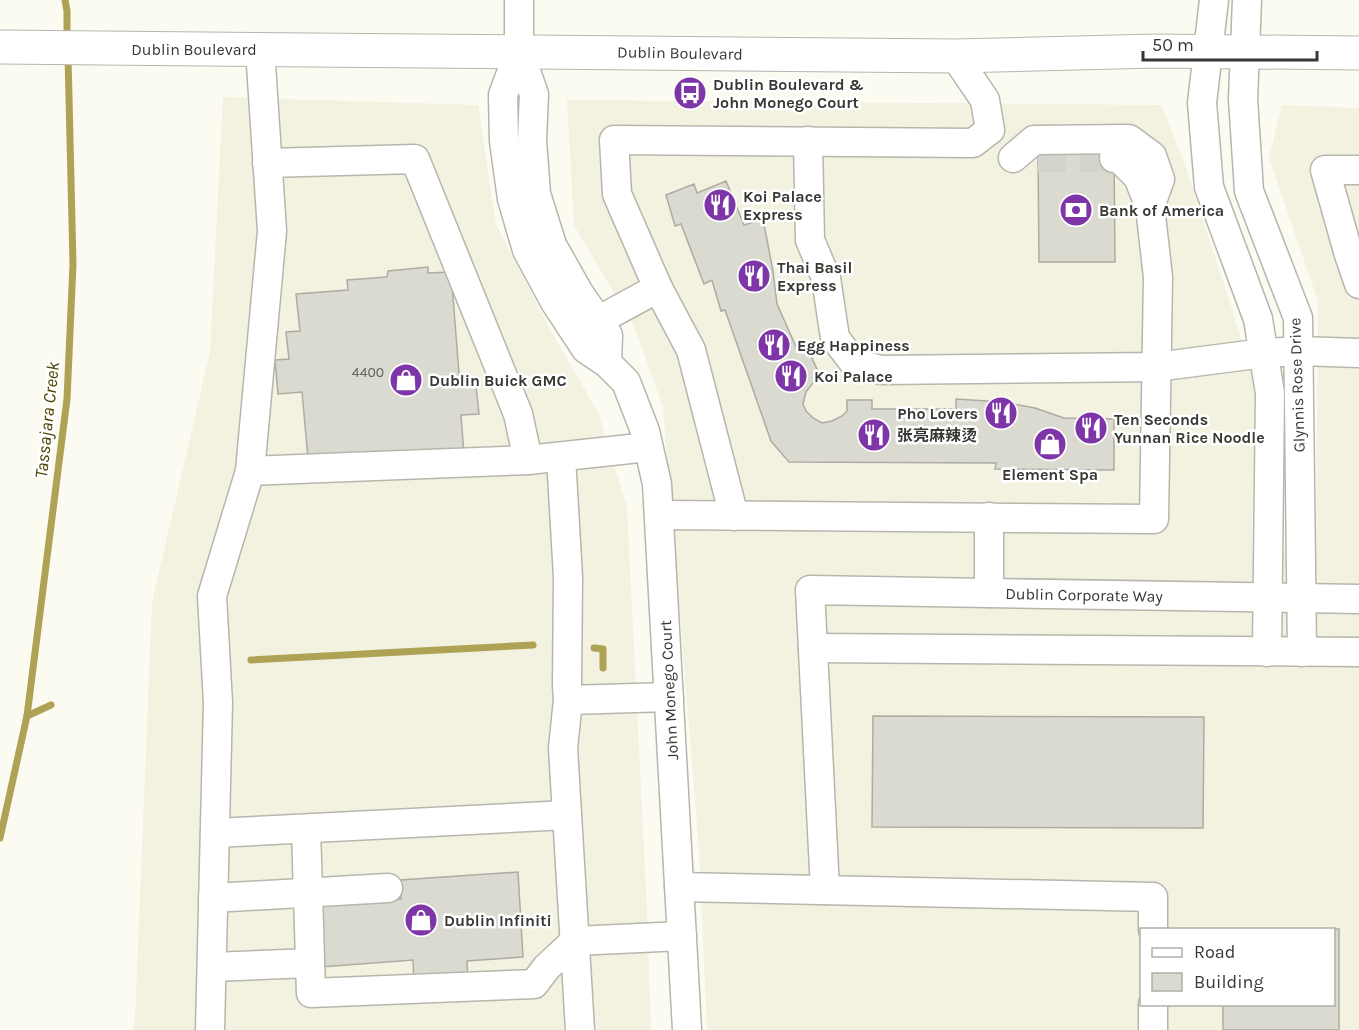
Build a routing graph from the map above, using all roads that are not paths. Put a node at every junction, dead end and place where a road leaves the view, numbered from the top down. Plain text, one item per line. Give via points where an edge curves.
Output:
1 (519, 0) edge
2 (1214, 0) edge
3 (1247, 0) edge
4 (8, 47) edge
5 (260, 49) junction
6 (1207, 51) junction
7 (519, 52) junction
8 (1245, 52) junction
9 (1359, 53) edge
10 (956, 56) junction
11 (808, 141) junction
12 (1114, 158) tunnel mouth
13 (973, 159) dead end
14 (267, 163) junction
15 (1359, 170) edge
16 (1150, 207) junction
17 (1359, 284) edge
18 (658, 288) junction
19 (599, 320) junction
20 (1299, 351) junction
21 (1264, 353) junction
22 (1359, 353) edge
23 (608, 363) junction
24 (1156, 367) junction
25 (648, 447) junction
26 (561, 457) junction
27 (528, 460) junction
28 (250, 471) junction
29 (659, 515) junction
30 (734, 516) junction
31 (989, 518) junction
32 (989, 593) junction
33 (1267, 598) junction
34 (1301, 598) junction
35 (1359, 599) edge
36 (813, 648) junction
37 (1267, 652) junction
38 (1302, 652) junction
39 (1359, 652) edge
40 (669, 697) junction
41 (568, 700) junction
42 (567, 815) junction
43 (306, 829) junction
44 (215, 833) junction
45 (680, 887) junction
46 (388, 888) dead end
47 (825, 890) junction
48 (308, 893) junction
49 (213, 898) junction
50 (1153, 928) edge
51 (682, 936) junction
52 (574, 941) junction
53 (310, 963) junction
54 (212, 967) junction
55 (1153, 1006) edge
56 (210, 1030) edge
57 (580, 1030) edge
58 (687, 1030) edge
59 (1153, 1030) edge

1 - 7 street, John Monego Court
2 - 6 street, Glynnis Rose Drive
3 - 8 street, Glynnis Rose Drive
4 - 5 main road, Dublin Boulevard
5 - 7 main road, Dublin Boulevard
5 - 14 street
6 - 8 main road, Dublin Boulevard
6 - 10 main road, Dublin Boulevard
6 - 21 street, Glynnis Rose Drive via 1202,103 1209,187 1258,319
7 - 10 main road, Dublin Boulevard
7 - 19 street, John Monego Court via 534,94 536,194 552,245
7 - 23 street, John Monego Court via 503,95 512,199 527,250 555,302 586,349
8 - 9 main road, Dublin Boulevard
8 - 20 street, Glynnis Rose Drive via 1243,99 1249,191 1298,318
10 - 11 street via 985,100 990,130 973,143
11 - 18 street via 614,140 617,194
11 - 24 street via 810,240 826,278 835,338 854,363 881,370
12 - 16 street via 1119,158 1138,177
13 - 16 street via 1025,158 1034,140 1129,139 1152,156 1160,179
14 - 27 street via 415,159 518,414
14 - 28 street via 272,231
15 - 17 street via 1325,170
16 - 24 street via 1158,277
18 - 19 street
18 - 30 street via 691,350
19 - 23 street, John Monego Court via 608,335
20 - 21 street
20 - 22 street
20 - 34 street, Glynnis Rose Drive
21 - 24 street
21 - 33 street, Glynnis Rose Drive via 1270,393
23 - 25 street, John Monego Court via 626,382
24 - 31 street via 1154,519
25 - 26 street
25 - 29 street, John Monego Court
26 - 27 street
26 - 41 street via 568,577
27 - 28 street
28 - 44 street via 212,596 218,703
29 - 30 street
29 - 40 street, John Monego Court
30 - 31 street
31 - 32 street
32 - 33 street, Dublin Corporate Way
32 - 36 street, Dublin Corporate Way via 810,590
33 - 34 street, Dublin Corporate Way
33 - 37 street, Glynnis Rose Drive
34 - 35 street, Dublin Corporate Way
34 - 38 street, Glynnis Rose Drive
36 - 37 street
36 - 47 street
37 - 38 street
38 - 39 street
40 - 41 street
40 - 45 street, John Monego Court
41 - 42 street via 563,748
42 - 43 street
42 - 52 street
43 - 44 street
43 - 48 street
44 - 49 street
45 - 47 street
45 - 51 street, John Monego Court
46 - 48 street
47 - 50 street via 1153,897
48 - 49 street
48 - 53 street
49 - 54 street
51 - 52 street
51 - 58 street, John Monego Court
52 - 53 street via 534,984 311,993
52 - 57 street
53 - 54 street
54 - 56 street
55 - 59 street

